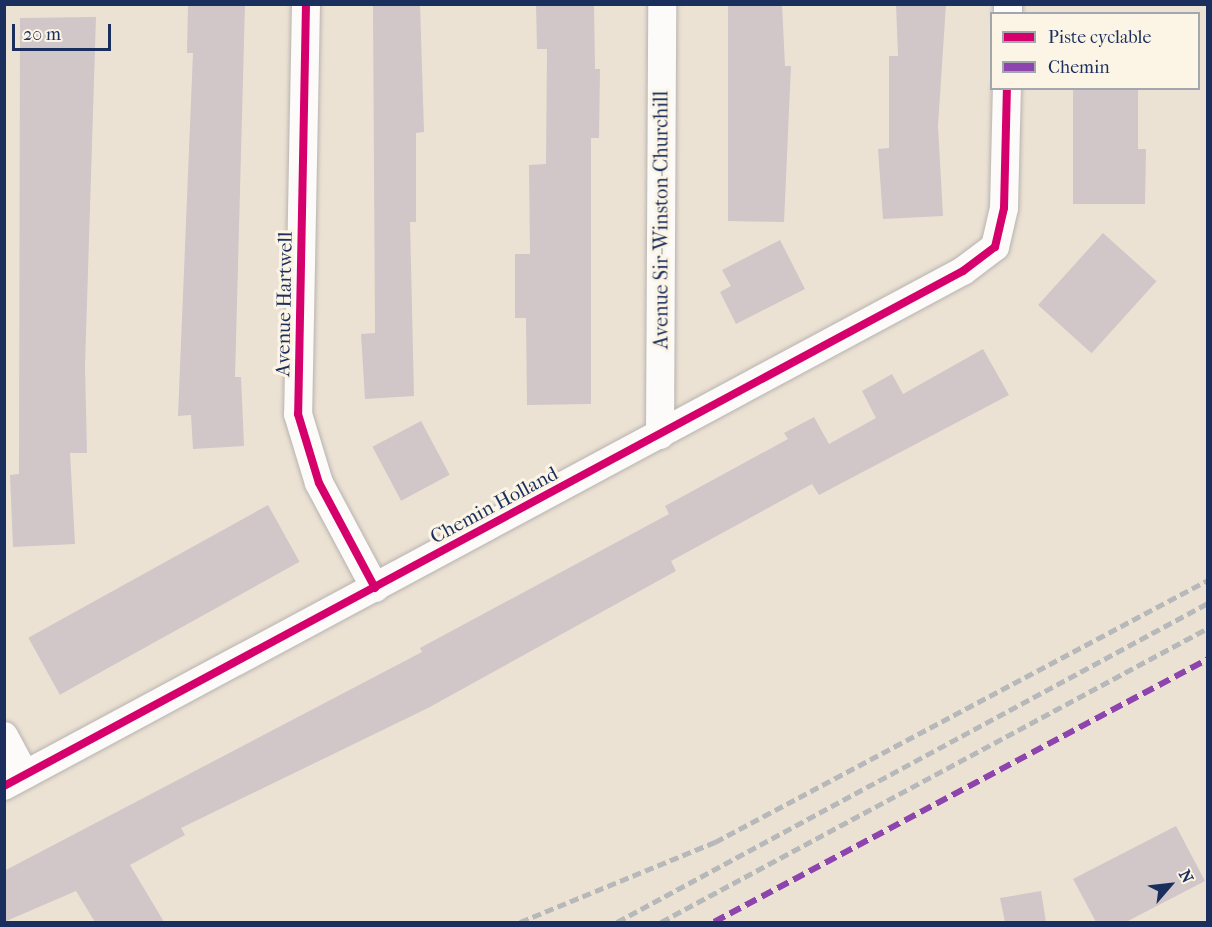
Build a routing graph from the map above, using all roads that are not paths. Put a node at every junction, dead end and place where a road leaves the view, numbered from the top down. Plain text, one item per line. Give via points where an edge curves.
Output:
1 (306, 4) edge
2 (662, 4) edge
3 (1006, 90) edge
4 (660, 435) junction
5 (375, 588) junction
6 (4, 736) edge
7 (15, 781) edge

1 - 5 street, Avenue Hartwell via 298,414 319,483
2 - 4 street, Avenue Sir-Winston-Churchill
3 - 4 street, Chemin Holland via 1004,208 995,247 963,271
4 - 5 street, Chemin Holland
5 - 7 street, Chemin Holland
6 - 7 street

